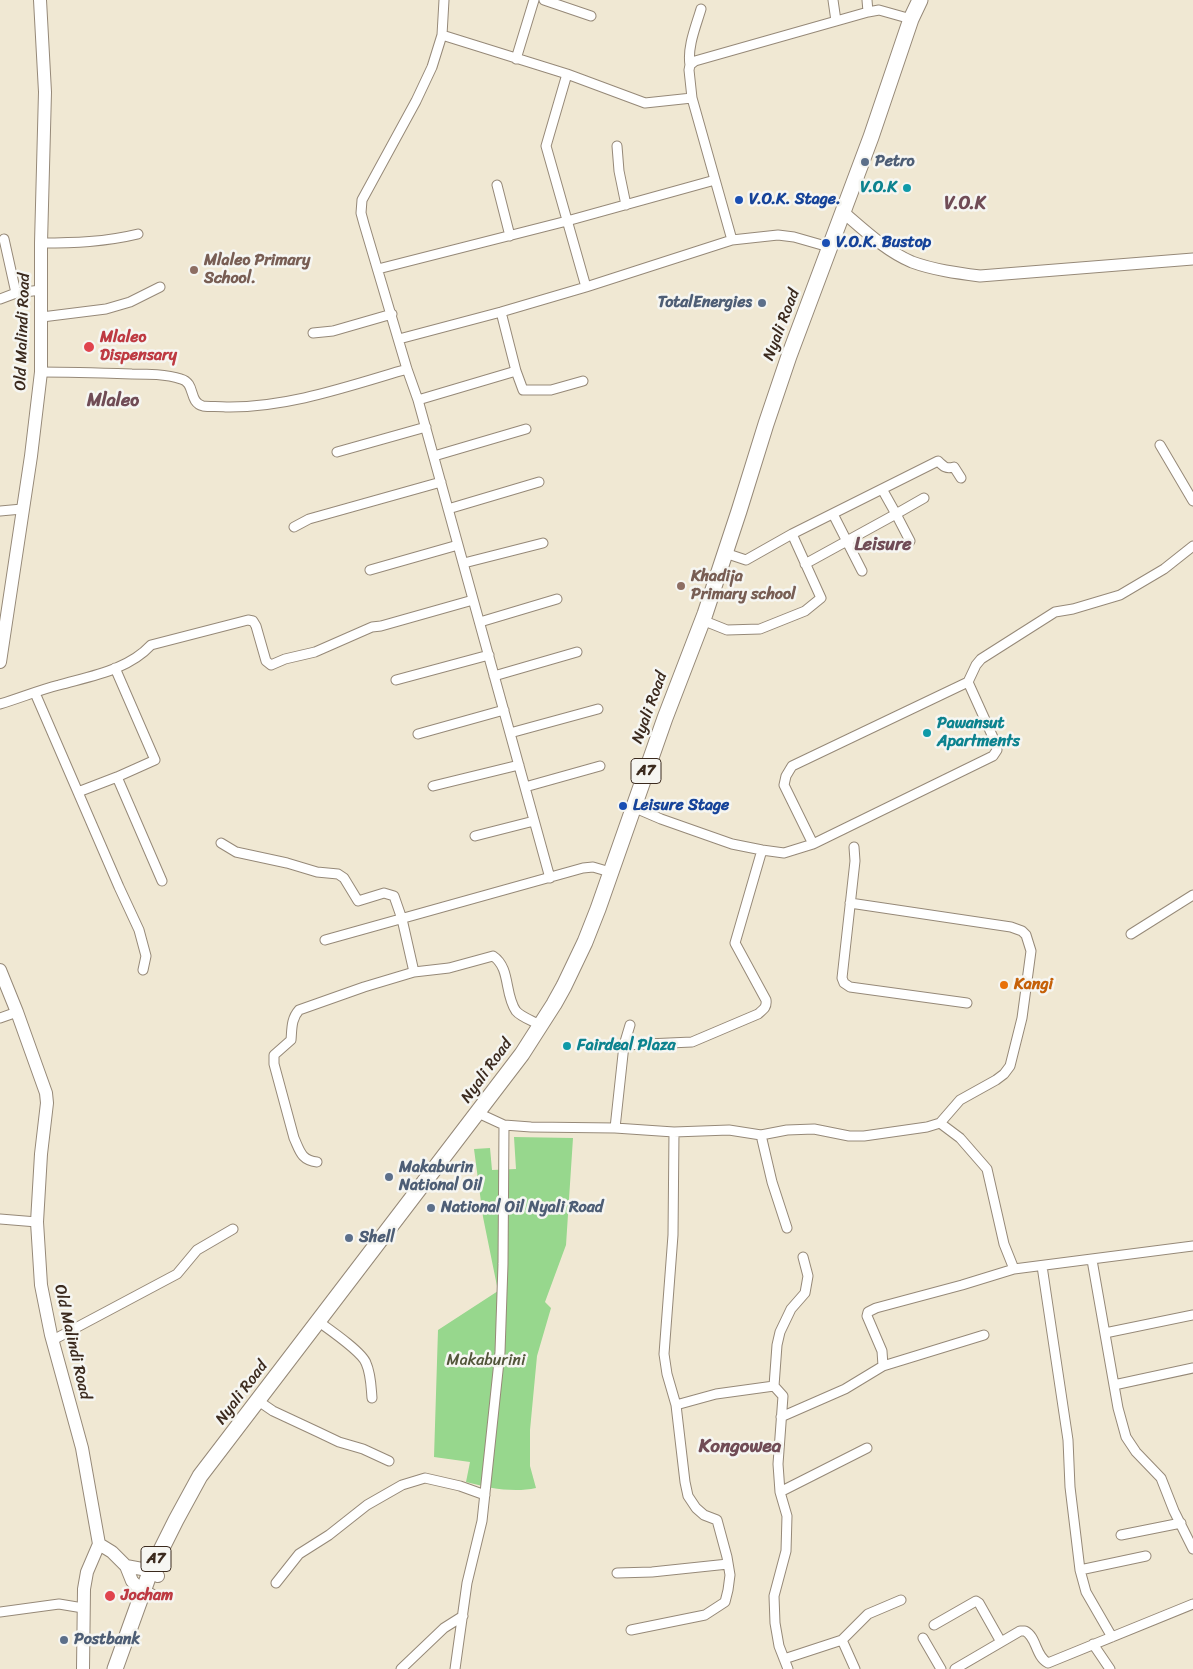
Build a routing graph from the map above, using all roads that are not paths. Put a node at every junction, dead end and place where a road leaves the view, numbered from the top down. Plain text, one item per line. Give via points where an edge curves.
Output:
1 (40, 0) edge
2 (444, 0) edge
3 (534, 0) edge
4 (544, 0) edge
5 (833, 0) edge
6 (867, 0) edge
7 (920, 0) edge
8 (701, 9) dead end
9 (868, 12) junction
10 (591, 16) dead end
11 (912, 19) junction
12 (836, 21) junction
13 (442, 34) junction
14 (516, 59) junction
15 (690, 65) junction
16 (567, 74) junction
17 (692, 98) junction
18 (617, 146) dead end
19 (715, 180) junction
20 (497, 185) dead end
21 (626, 205) junction
22 (843, 212) junction
23 (567, 221) junction
24 (138, 234) dead end
25 (510, 236) junction
26 (4, 239) dead end
27 (732, 240) junction
28 (41, 243) junction
29 (829, 247) junction
30 (1193, 259) edge
31 (378, 269) junction
32 (160, 287) dead end
33 (586, 287) junction
34 (41, 290) junction
35 (16, 293) junction
36 (0, 299) edge
37 (501, 312) junction
38 (392, 314) junction
39 (42, 317) junction
40 (313, 333) dead end
41 (399, 339) junction
42 (407, 369) junction
43 (516, 371) junction
44 (41, 372) junction
45 (583, 381) dead end
46 (418, 400) junction
47 (426, 427) junction
48 (526, 428) dead end
49 (1160, 445) dead end
50 (337, 452) dead end
51 (434, 456) junction
52 (961, 478) dead end
53 (441, 482) junction
54 (539, 482) dead end
55 (882, 489) junction
56 (924, 498) dead end
57 (1193, 501) edge
58 (22, 509) junction
59 (448, 509) junction
60 (0, 511) edge
61 (833, 514) junction
62 (896, 514) junction
63 (294, 527) dead end
64 (792, 534) junction
65 (910, 541) dead end
66 (846, 542) junction
67 (543, 543) dead end
68 (458, 545) junction
69 (1193, 546) edge
70 (725, 554) junction
71 (464, 563) junction
72 (805, 564) junction
73 (370, 570) dead end
74 (862, 571) dead end
75 (557, 599) dead end
76 (474, 600) junction
77 (702, 620) junction
78 (480, 622) junction
79 (577, 652) dead end
80 (489, 655) junction
81 (0, 662) edge
82 (114, 668) junction
83 (494, 676) junction
84 (396, 680) dead end
85 (968, 682) junction
86 (35, 693) junction
87 (0, 704) edge
88 (598, 709) dead end
89 (504, 710) junction
90 (510, 733) junction
91 (418, 734) dead end
92 (519, 765) junction
93 (600, 766) dead end
94 (118, 777) junction
95 (433, 786) dead end
96 (525, 788) junction
97 (78, 792) junction
98 (633, 807) junction
99 (534, 821) junction
100 (475, 836) dead end
101 (220, 843) dead end
102 (813, 844) junction
103 (854, 847) dead end
104 (762, 850) junction
105 (610, 872) junction
106 (550, 878) junction
107 (162, 881) dead end
108 (1193, 895) edge
109 (850, 903) junction
110 (402, 919) junction
111 (1131, 934) dead end
112 (325, 940) dead end
113 (142, 970) dead end
114 (414, 972) junction
115 (1, 975) edge
116 (967, 1003) dead end
117 (18, 1012) junction
118 (0, 1018) edge
119 (630, 1024) dead end
120 (540, 1025) junction
121 (624, 1045) junction
122 (478, 1113) junction
123 (940, 1123) junction
124 (504, 1124) junction
125 (616, 1128) junction
126 (674, 1132) junction
127 (761, 1135) junction
128 (317, 1162) dead end
129 (0, 1219) edge
130 (37, 1222) junction
131 (787, 1228) dead end
132 (232, 1229) dead end
133 (1193, 1246) edge
134 (803, 1257) dead end
135 (1092, 1260) junction
136 (1042, 1266) junction
137 (1014, 1269) junction
138 (1193, 1315) edge
139 (319, 1322) junction
140 (1105, 1334) junction
141 (984, 1335) dead end
142 (53, 1340) junction
143 (883, 1366) junction
144 (1193, 1368) edge
145 (1114, 1385) junction
146 (774, 1386) junction
147 (372, 1398) dead end
148 (257, 1400) junction
149 (676, 1405) junction
150 (781, 1417) junction
151 (868, 1448) dead end
152 (390, 1462) dead end
153 (780, 1492) junction
154 (485, 1495) junction
155 (1181, 1523) junction
156 (1121, 1535) dead end
157 (99, 1544) junction
158 (1193, 1549) edge
159 (1146, 1556) dead end
160 (728, 1564) junction
161 (126, 1566) junction
162 (1080, 1570) junction
163 (617, 1573) dead end
164 (154, 1574) junction
165 (276, 1583) dead end
166 (146, 1593) junction
167 (901, 1600) dead end
168 (1193, 1604) edge
169 (83, 1608) junction
170 (0, 1612) edge
171 (463, 1616) junction
172 (934, 1625) dead end
173 (631, 1630) dead end
174 (1112, 1637) junction
175 (923, 1638) dead end
176 (842, 1640) junction
177 (1001, 1642) junction
178 (1093, 1644) junction
179 (784, 1659) junction
180 (83, 1669) edge
181 (115, 1669) edge
182 (125, 1669) edge
183 (401, 1669) edge
184 (456, 1669) edge
185 (788, 1669) edge
186 (855, 1669) edge
187 (941, 1669) edge
188 (956, 1669) edge
189 (1110, 1669) edge

1 - 28 main road, Old Malindi Road via 44,92
2 - 13 street
3 - 14 street
4 - 10 street
5 - 12 street
6 - 9 street
7 - 11 highway, Nyali Road / A7
8 - 15 street via 690,49
9 - 11 street via 879,10
9 - 12 street
11 - 22 highway, Nyali Road / A7
12 - 15 street
13 - 14 street
13 - 31 street via 432,67 416,101 362,200 361,213
14 - 16 street
15 - 17 street
16 - 17 street via 645,103
16 - 23 street via 546,146
17 - 19 street
18 - 21 street
19 - 21 street
19 - 27 street
20 - 25 street
21 - 23 street
22 - 29 highway, Nyali Road / A7
22 - 30 street via 875,239 910,261 980,276
23 - 25 street
23 - 33 street
24 - 28 street via 85,243
25 - 31 street
26 - 35 street
27 - 29 street via 778,235
27 - 33 street
28 - 34 main road, Old Malindi Road
29 - 70 highway, Nyali Road / A7 via 781,378
31 - 38 street
32 - 39 street via 130,302 106,309
33 - 37 street
34 - 35 street
34 - 39 main road, Old Malindi Road
35 - 36 street
37 - 41 street
37 - 43 street
38 - 40 street via 333,331
38 - 41 street
39 - 44 main road, Old Malindi Road
41 - 42 street
42 - 44 street via 324,393 241,407 197,403 190,385 182,379 157,375
42 - 46 street
43 - 45 street via 523,390 551,390
43 - 46 street
44 - 58 main road, Old Malindi Road
46 - 47 street
47 - 50 street
47 - 51 street
48 - 51 street
49 - 57 street
51 - 53 street
52 - 55 street via 954,467 948,469 938,461
53 - 59 street
53 - 63 street via 309,519
54 - 59 street
55 - 61 street
55 - 62 street
56 - 62 street
58 - 60 street
58 - 81 main road, Old Malindi Road
59 - 68 street
61 - 64 street
61 - 66 street
62 - 65 street
62 - 66 street
64 - 70 street via 746,560
64 - 72 street
66 - 72 street
66 - 74 street
67 - 71 street
68 - 71 street
68 - 73 street
69 - 85 street via 1164,569 1120,595 1055,612 981,659
70 - 77 highway, Nyali Road / A7
71 - 76 street
72 - 77 street via 822,598 805,611 760,629 727,630
75 - 78 street
76 - 78 street
76 - 82 street via 372,627 315,652 272,665 266,661 256,626 248,620 151,646 141,655
77 - 98 highway, Nyali Road / A7
78 - 80 street
79 - 83 street
80 - 83 street
80 - 84 street
82 - 86 street
82 - 94 street via 155,760
83 - 89 street
85 - 102 street via 996,744 993,756
85 - 102 street via 792,766 784,785
86 - 87 street
86 - 97 street
88 - 90 street
89 - 90 street
89 - 91 street
90 - 92 street
92 - 95 street
92 - 96 street
93 - 96 street
94 - 97 street
94 - 107 street
96 - 99 street
97 - 113 street via 139,930 146,956
98 - 104 street via 732,844
98 - 105 highway, Nyali Road / A7
99 - 100 street
99 - 106 street
101 - 110 street via 236,852 338,874 358,901 384,893 394,896
102 - 104 street via 784,853
103 - 109 street
104 - 121 street via 735,943 766,1000 765,1008 692,1042
105 - 106 street via 593,867
105 - 120 highway, Nyali Road / A7 via 575,965
106 - 110 street
108 - 111 street
109 - 116 street via 844,983 850,987
109 - 123 street via 1011,927 1022,931 1029,941 1031,950 1022,1018 1010,1066 996,1080 960,1100
110 - 112 street
110 - 114 street
114 - 120 street via 449,968 493,956 503,968 517,1012
114 - 128 street via 311,1005 294,1015 291,1040 274,1055 274,1064 294,1138 303,1157
115 - 117 main road, Old Malindi Road
117 - 118 street
117 - 130 main road, Old Malindi Road via 47,1103
119 - 121 street
120 - 122 highway, Nyali Road / A7
121 - 125 street
122 - 124 street
122 - 139 highway, Nyali Road / A7 via 353,1273
123 - 127 street via 864,1136 814,1129
123 - 137 street via 960,1138 987,1169 1004,1244
124 - 125 street
124 - 154 street via 502,1312
125 - 126 street
126 - 127 street via 729,1130
126 - 149 street via 673,1235 664,1354
127 - 131 street
129 - 130 street
130 - 142 main road, Old Malindi Road via 41,1285
132 - 142 street via 197,1250 176,1274
133 - 135 street
134 - 146 street via 808,1276 805,1293 791,1308 780,1332
135 - 136 street
135 - 140 street
136 - 137 street
136 - 162 street via 1068,1440
137 - 143 street via 868,1312 870,1325 882,1351
138 - 140 street
139 - 147 street via 366,1361
139 - 148 highway, Nyali Road / A7
140 - 145 street
141 - 143 street
142 - 157 main road, Old Malindi Road via 82,1448
143 - 150 street via 845,1389
144 - 145 street
145 - 155 street via 1126,1437 1161,1478
146 - 149 street via 716,1394
146 - 150 street via 783,1396
148 - 152 street via 339,1442
148 - 164 highway, Nyali Road / A7 via 215,1458
149 - 160 street via 688,1496 704,1515 717,1520
150 - 153 street
151 - 153 street
153 - 179 street via 787,1516 786,1551 774,1596 775,1623
154 - 165 street via 425,1478 402,1485 367,1505 298,1554
154 - 171 street
155 - 156 street
155 - 158 street
157 - 161 main road
157 - 169 main road via 86,1572
159 - 162 street
160 - 163 street
160 - 173 street via 728,1590 725,1602 718,1608 705,1615
161 - 164 main road
161 - 166 main road via 130,1578
162 - 174 street via 1086,1592
164 - 166 highway, Nyali Road / A7
166 - 181 highway, Nyali Road / A7
166 - 182 highway, Nyali Road / A7
167 - 176 street via 868,1614
168 - 174 street
169 - 170 street via 59,1604
169 - 180 main road
171 - 183 street via 444,1628
171 - 184 street
172 - 177 street via 976,1601
174 - 178 street
175 - 187 street
176 - 179 street
176 - 186 street
177 - 178 street via 1020,1631 1027,1631 1041,1658 1048,1663
177 - 188 street
178 - 189 street
179 - 185 street

